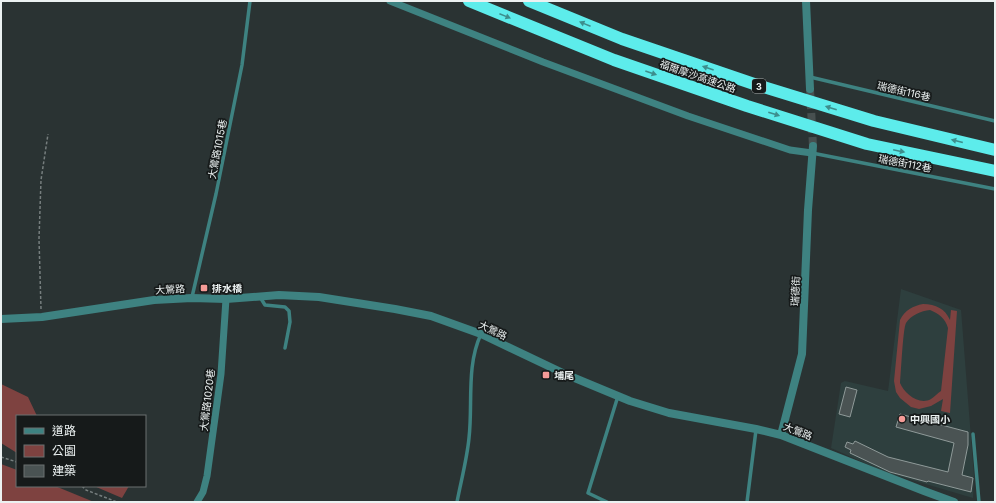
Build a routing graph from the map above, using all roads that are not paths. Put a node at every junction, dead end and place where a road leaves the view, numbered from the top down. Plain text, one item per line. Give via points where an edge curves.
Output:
1 (250, 1) edge
2 (390, 1) edge
3 (469, 1) edge
4 (529, 1) edge
5 (806, 1) edge
6 (810, 77) junction
7 (810, 89) tunnel mouth
8 (995, 121) edge
9 (813, 149) junction
10 (995, 150) edge
11 (995, 171) edge
12 (995, 189) edge
13 (259, 296) junction
14 (192, 298) junction
15 (226, 299) junction
16 (1, 319) edge
17 (481, 334) junction
18 (285, 348) dead end
19 (618, 396) junction
20 (756, 429) junction
21 (974, 434) dead end
22 (780, 435) junction
23 (944, 500) edge
24 (197, 502) edge
25 (457, 502) edge
26 (607, 502) edge
27 (747, 502) edge
28 (954, 502) edge
29 (979, 502) edge

1 - 14 lane, 大鶯路1015巷 via 242,65
2 - 9 street via 688,116 790,150
3 -> 11 highway, 福爾摩沙高速公路 / 3 via 614,60 746,106 867,144
10 -> 4 highway, 福爾摩沙高速公路 / 3 via 874,121 754,84 622,39
5 - 6 street
6 - 7 street
6 - 8 lane, 瑞德街116巷
9 - 12 lane, 瑞德街112巷
9 - 22 street, 瑞德街 via 802,354
13 - 15 street, 大鶯路
13 - 17 street, 大鶯路 via 319,297 395,309 430,316
13 - 18 lane via 265,305 285,307 289,311 290,322
14 - 15 street, 大鶯路
14 - 16 street, 大鶯路 via 154,300 42,317
15 - 24 street, 大鶯路1020巷 via 221,374 207,476 203,492
17 - 19 street, 大鶯路
17 - 25 lane via 473,358 469,438
19 - 20 street, 大鶯路 via 669,413
19 - 26 lane via 588,493
20 - 22 street, 大鶯路
20 - 27 lane
21 - 29 lane
22 - 23 street, 大鶯路
23 - 28 street, 大鶯路

